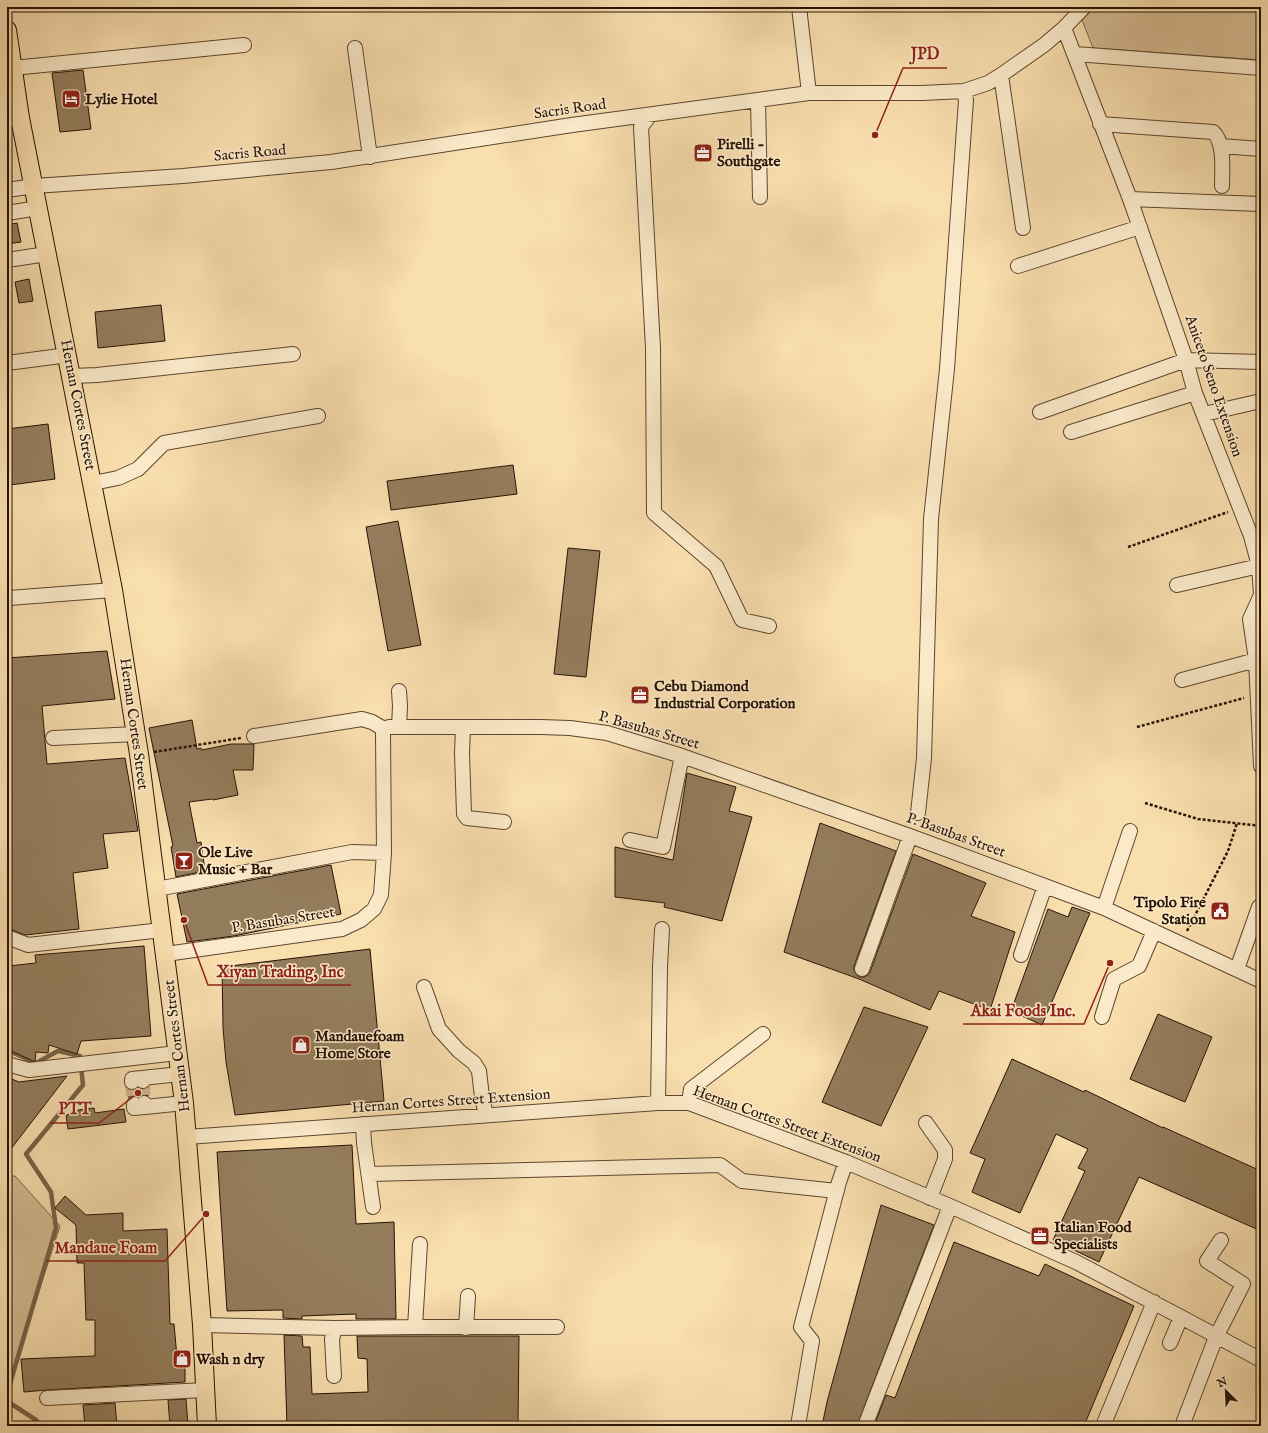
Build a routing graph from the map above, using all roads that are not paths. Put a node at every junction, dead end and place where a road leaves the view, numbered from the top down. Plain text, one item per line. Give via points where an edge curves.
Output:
1 (799, 7) edge
2 (1084, 7) edge
3 (1064, 28) junction
4 (7, 30) edge
5 (244, 45) dead end
6 (355, 48) dead end
7 (1075, 54) junction
8 (13, 68) junction
9 (1261, 68) edge
10 (1001, 75) junction
11 (964, 91) junction
12 (810, 93) junction
13 (758, 100) junction
14 (650, 115) junction
15 (14, 119) edge
16 (1100, 124) junction
17 (1221, 146) junction
18 (1261, 149) edge
19 (370, 157) junction
20 (34, 186) junction
21 (1222, 186) dead end
22 (7, 190) edge
23 (760, 197) dead end
24 (1130, 199) junction
25 (1261, 204) edge
26 (38, 208) junction
27 (7, 213) edge
28 (1140, 227) junction
29 (1023, 228) dead end
30 (47, 254) junction
31 (7, 260) edge
32 (1018, 266) dead end
33 (293, 354) dead end
34 (68, 355) junction
35 (1186, 360) junction
36 (7, 362) edge
37 (1261, 362) edge
38 (72, 376) junction
39 (1195, 393) junction
40 (1261, 401) edge
41 (1040, 412) dead end
42 (1204, 414) junction
43 (318, 416) dead end
44 (1071, 432) dead end
45 (93, 483) junction
46 (1256, 536) edge
47 (1259, 566) junction
48 (1177, 585) dead end
49 (113, 590) junction
50 (9, 598) dead end
51 (769, 626) dead end
52 (1256, 660) junction
53 (1182, 680) dead end
54 (399, 690) dead end
55 (399, 727) junction
56 (463, 727) junction
57 (384, 729) junction
58 (136, 734) junction
59 (254, 736) road end
60 (53, 738) dead end
61 (682, 756) junction
62 (1261, 766) edge
63 (918, 813) dead end
64 (504, 822) dead end
65 (1130, 831) dead end
66 (910, 836) junction
67 (630, 840) dead end
68 (384, 853) junction
69 (1045, 886) junction
70 (157, 889) junction
71 (1261, 906) edge
72 (1104, 908) junction
73 (662, 929) dead end
74 (162, 930) junction
75 (1154, 931) junction
76 (7, 937) edge
77 (166, 954) junction
78 (1021, 955) dead end
79 (862, 969) dead end
80 (1237, 970) junction
81 (1261, 981) edge
82 (424, 987) dead end
83 (1102, 1017) dead end
84 (763, 1034) dead end
85 (178, 1053) junction
86 (7, 1064) edge
87 (180, 1074) junction
88 (139, 1081) dead end
89 (184, 1103) junction
90 (658, 1103) junction
91 (689, 1103) junction
92 (141, 1104) dead end
93 (486, 1115) junction
94 (926, 1123) dead end
95 (363, 1124) junction
96 (187, 1137) junction
97 (846, 1162) junction
98 (369, 1174) junction
99 (837, 1191) junction
100 (930, 1198) junction
101 (950, 1206) junction
102 (373, 1207) dead end
103 (1220, 1240) dead end
104 (420, 1244) dead end
105 (468, 1296) dead end
106 (1154, 1302) junction
107 (1181, 1317) junction
108 (202, 1325) junction
109 (415, 1327) junction
110 (557, 1327) dead end
111 (335, 1328) junction
112 (466, 1328) junction
113 (1216, 1336) junction
114 (1170, 1343) dead end
115 (1261, 1360) edge
116 (334, 1376) dead end
117 (205, 1390) junction
118 (47, 1398) dead end
119 (207, 1426) edge
120 (798, 1426) edge
121 (865, 1426) edge
122 (1103, 1426) edge
123 (1182, 1426) edge

1 - 12 street
2 - 3 street, Sacris Road
3 - 7 street, Aniceto Seno Extension
3 - 10 street, Sacris Road
4 - 8 main road, Hernan Cortes Street
5 - 8 street
6 - 19 street
7 - 9 street
7 - 16 street, Aniceto Seno Extension
8 - 15 main road, Hernan Cortes Street
10 - 11 street, Sacris Road via 988,83
10 - 29 street
11 - 12 street, Sacris Road
11 - 63 street via 966,100 947,369 930,519 924,758
12 - 13 street, Sacris Road
13 - 14 street, Sacris Road
13 - 23 street
14 - 19 street, Sacris Road
14 - 51 street via 641,127 653,348 654,513 716,566 742,620
15 - 20 main road, Hernan Cortes Street
16 - 17 street via 1213,132
16 - 24 street, Aniceto Seno Extension
17 - 18 street
17 - 21 street
19 - 20 street, Sacris Road via 183,176
20 - 22 street, Sacris Road
20 - 26 main road, Hernan Cortes Street
24 - 25 street
24 - 28 street, Aniceto Seno Extension
26 - 27 street
26 - 30 main road, Hernan Cortes Street
28 - 32 street
28 - 35 street, Aniceto Seno Extension
30 - 31 street
30 - 34 main road, Hernan Cortes Street
33 - 38 street
34 - 36 street
34 - 38 main road, Hernan Cortes Street
35 - 37 street
35 - 39 street, Aniceto Seno Extension
35 - 41 street
38 - 45 main road, Hernan Cortes Street
39 - 42 street, Aniceto Seno Extension
39 - 44 street
40 - 42 street
42 - 46 street, Aniceto Seno Extension via 1240,508
43 - 45 street via 164,443 138,469 118,478
45 - 49 main road, Hernan Cortes Street
46 - 47 street, Aniceto Seno Extension
47 - 48 street
47 - 52 street, Aniceto Seno Extension via 1261,595 1250,619
49 - 50 street
49 - 58 main road, Hernan Cortes Street
52 - 53 street
52 - 62 street, Aniceto Seno Extension
54 - 55 street
55 - 56 street, P. Basubas Street
55 - 57 street, P. Basubas Street
56 - 61 street, P. Basubas Street via 570,728 607,733
56 - 64 street via 464,814 467,818
57 - 59 street via 362,719
57 - 68 street, P. Basubas Street
58 - 60 street
58 - 70 main road, Hernan Cortes Street
61 - 66 street, P. Basubas Street
61 - 67 street via 663,847
65 - 72 street
66 - 69 street, P. Basubas Street
66 - 79 street
68 - 70 street via 352,852
68 - 77 street, P. Basubas Street via 380,894 374,909 361,920 342,929
69 - 72 street, P. Basubas Street
69 - 78 street
70 - 74 main road, Hernan Cortes Street
71 - 80 street
72 - 75 street, P. Basubas Street
73 - 90 street
74 - 76 street via 28,945
74 - 77 main road, Hernan Cortes Street
75 - 80 street, P. Basubas Street
75 - 83 street via 1139,966 1114,979
77 - 85 main road, Hernan Cortes Street
80 - 81 street, P. Basubas Street
82 - 93 street via 439,1029 479,1071
84 - 91 street via 691,1089
85 - 86 street via 29,1070
85 - 87 main road, Hernan Cortes Street
87 - 88 street
87 - 89 main road, Hernan Cortes Street
89 - 92 street
89 - 96 main road, Hernan Cortes Street
90 - 91 street, Hernan Cortes Street Extension
90 - 93 street, Hernan Cortes Street Extension
91 - 97 street, Hernan Cortes Street Extension
93 - 95 street, Hernan Cortes Street Extension
94 - 100 street via 945,1150 945,1159
95 - 96 street, Hernan Cortes Street Extension
95 - 98 street
96 - 108 main road, Hernan Cortes Street
97 - 99 street
97 - 100 street, Hernan Cortes Street Extension
98 - 99 street via 720,1165 742,1181
98 - 102 street
99 - 120 street via 801,1328 812,1341
100 - 101 street, Hernan Cortes Street Extension
101 - 106 street, Hernan Cortes Street Extension via 1076,1262
101 - 121 street
103 - 113 street via 1207,1261 1243,1284
104 - 109 street
105 - 112 street
106 - 107 street, Hernan Cortes Street Extension
106 - 122 street
107 - 113 street, Hernan Cortes Street Extension
107 - 114 street
108 - 111 street
108 - 117 main road, Hernan Cortes Street
109 - 111 street
109 - 112 street
110 - 112 street
111 - 116 street via 332,1339
113 - 115 street, Hernan Cortes Street Extension
113 - 123 street
117 - 118 street
117 - 119 main road, Hernan Cortes Street

